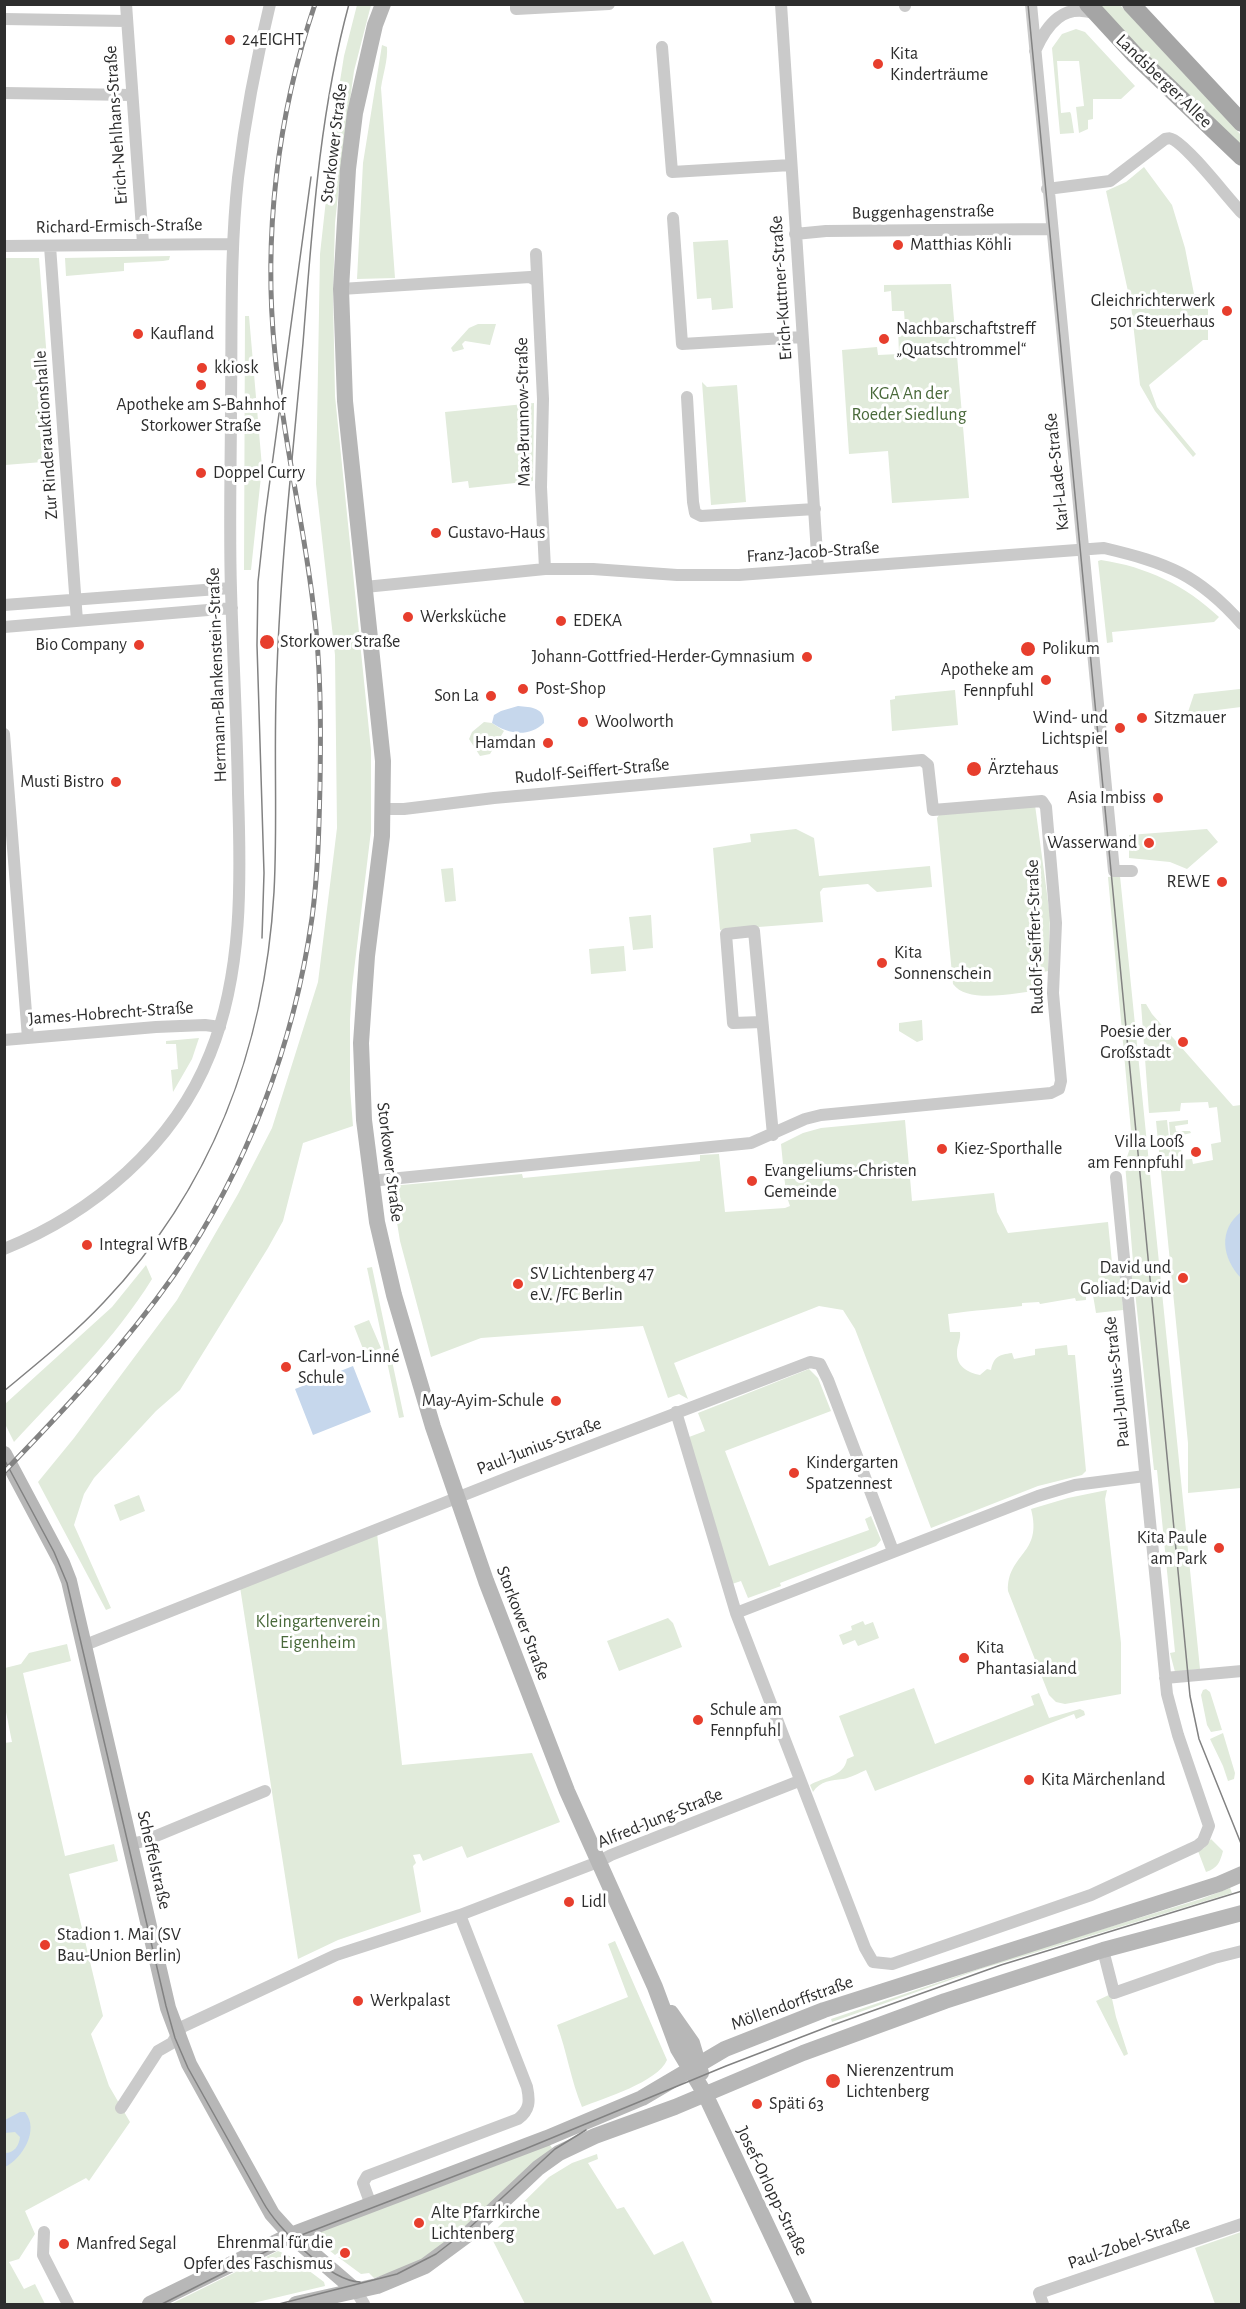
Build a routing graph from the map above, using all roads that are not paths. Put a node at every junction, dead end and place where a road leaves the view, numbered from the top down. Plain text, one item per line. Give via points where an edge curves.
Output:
1 (126, 4) edge
2 (270, 4) edge
3 (382, 4) edge
4 (609, 4) edge
5 (782, 4) edge
6 (1031, 4) edge
7 (1131, 4) edge
8 (516, 7) edge
9 (1093, 10) edge
10 (4, 19) edge
11 (127, 21) junction
12 (662, 47) dead end
13 (1034, 52) junction
14 (4, 93) edge
15 (132, 95) junction
16 (1242, 123) edge
17 (1242, 157) edge
18 (791, 165) junction
19 (1047, 189) junction
20 (1242, 213) edge
21 (673, 218) dead end
22 (1052, 229) junction
23 (795, 234) junction
24 (143, 243) junction
25 (233, 244) junction
26 (4, 246) edge
27 (50, 246) junction
28 (536, 254) dead end
29 (537, 281) junction
30 (341, 289) junction
31 (802, 337) junction
32 (687, 397) dead end
33 (815, 509) junction
34 (1083, 551) junction
35 (545, 569) junction
36 (818, 569) junction
37 (365, 587) junction
38 (231, 588) junction
39 (75, 599) junction
40 (4, 604) edge
41 (232, 608) junction
42 (77, 621) junction
43 (1242, 624) edge
44 (4, 627) edge
45 (4, 734) edge
46 (384, 809) junction
47 (1132, 872) dead end
48 (762, 1022) junction
49 (220, 1027) junction
50 (28, 1038) junction
51 (4, 1040) edge
52 (773, 1135) junction
53 (1116, 1177) dead end
54 (370, 1180) junction
55 (4, 1249) edge
56 (676, 1412) junction
57 (4, 1454) edge
58 (1145, 1476) junction
59 (458, 1497) junction
60 (893, 1551) junction
61 (736, 1613) junction
62 (85, 1645) junction
63 (1242, 1671) edge
64 (1166, 1678) junction
65 (799, 1781) junction
66 (265, 1791) dead end
67 (131, 1844) junction
68 (598, 1862) junction
69 (1242, 1874) edge
70 (1242, 1913) edge
71 (460, 1915) junction
72 (1103, 1950) junction
73 (1242, 1952) edge
74 (177, 2035) junction
75 (695, 2066) junction
76 (705, 2094) junction
77 (121, 2108) dead end
78 (371, 2205) junction
79 (1242, 2224) edge
80 (44, 2232) dead end
81 (291, 2235) junction
82 (360, 2298) edge
83 (68, 2304) edge
84 (150, 2304) edge
85 (296, 2304) edge
86 (804, 2304) edge
87 (1043, 2304) edge

1 - 11 street, Erich-Nehlhans-Straße
2 - 25 street, Hermann-Blankenstein-Straße via 244,138
3 - 30 main road, Storkower Straße via 355,113
4 - 8 street
5 - 18 street, Erich-Kuttner-Straße
6 - 13 street, Karl-Lade-Straße
7 - 16 main road, Landsberger Allee
9 - 13 street via 1073,11 1059,17 1045,30
9 - 17 main road, Landsberger Allee
10 - 11 street
11 - 15 street, Erich-Nehlhans-Straße
12 - 18 street via 672,171
13 - 19 street, Karl-Lade-Straße
14 - 15 street
15 - 24 street, Erich-Nehlhans-Straße
18 - 23 street, Erich-Kuttner-Straße
19 - 20 street, Landsberger Allee via 1110,181 1170,138
19 - 22 street, Karl-Lade-Straße
21 - 31 street via 682,344
22 - 23 street, Buggenhagenstraße
22 - 34 street, Karl-Lade-Straße
23 - 31 street, Erich-Kuttner-Straße
24 - 25 street, Richard-Ermisch-Straße
24 - 27 street, Richard-Ermisch-Straße
25 - 38 street, Hermann-Blankenstein-Straße
26 - 27 street, Richard-Ermisch-Straße
27 - 39 street, Zur Rinderauktionshalle
28 - 29 street, Max-Brunnow-Straße
29 - 30 street via 530,277
29 - 35 street, Max-Brunnow-Straße
30 - 37 main road, Storkower Straße via 345,401
31 - 33 street, Erich-Kuttner-Straße
32 - 33 street via 695,513 701,516
33 - 36 street, Erich-Kuttner-Straße
34 - 36 street, Franz-Jacob-Straße
34 - 43 street, Franz-Jacob-Straße via 1104,548 1184,573
34 - 47 street, Karl-Lade-Straße via 1114,871
35 - 36 street, Franz-Jacob-Straße via 739,575
35 - 37 street, Franz-Jacob-Straße
37 - 46 main road, Storkower Straße via 383,761
38 - 39 street
38 - 41 street, Hermann-Blankenstein-Straße
39 - 40 street
39 - 42 street, Zur Rinderauktionshalle
41 - 42 street
41 - 49 street, Hermann-Blankenstein-Straße via 240,884 234,957
42 - 44 street
45 - 50 street
46 - 52 street, Rudolf-Seiffert-Straße via 922,759 928,765 933,810 1042,801 1046,807 1056,923 1053,993 1059,1089 1051,1094 820,1115
46 - 54 main road, Storkower Straße via 363,1008 362,1084
48 - 48 street via 754,931 726,934 733,1023
48 - 52 street
49 - 50 street, James-Hobrecht-Straße via 206,1024
49 - 55 street, Hermann-Blankenstein-Straße via 196,1085 147,1152 85,1206
50 - 51 street, James-Hobrecht-Straße
52 - 54 street, Rudolf-Seiffert-Straße via 721,1147
53 - 58 street, Paul-Junius-Straße
54 - 59 main road, Storkower Straße via 394,1295 427,1410
56 - 59 street, Paul-Junius-Straße
56 - 60 street, Paul-Junius-Straße via 810,1362 820,1364
56 - 61 street
57 - 62 main road, Scheffelstraße via 62,1563
58 - 60 street via 1057,1489
58 - 64 street, Paul-Junius-Straße
59 - 62 street, Paul-Junius-Straße
59 - 68 main road, Storkower Straße via 510,1645
60 - 61 street
61 - 65 street
62 - 67 main road, Scheffelstraße
63 - 64 street
64 - 65 street, Möllendorffstraße via 1178,1735 1207,1815 1209,1829 1203,1840 1091,1895 892,1964 873,1962 865,1948
65 - 68 street, Alfred-Jung-Straße
66 - 67 street
67 - 74 main road, Scheffelstraße
68 - 71 street, Alfred-Jung-Straße
68 - 75 main road, Storkower Straße via 657,1992 675,2043
69 - 75 main road, Möllendorffstraße via 824,2010 719,2051
70 - 72 main road
71 - 74 street, Alfred-Jung-Straße via 336,1955 182,2027
71 - 78 street via 527,2087 529,2103 518,2119 367,2176 363,2183
72 - 73 street via 1114,1993
72 - 76 main road via 840,2039
74 - 77 street, Alfred-Jung-Straße via 158,2051
74 - 81 main road, Scheffelstraße via 266,2203
75 - 76 main road, Storkower Straße
75 - 78 main road, Möllendorffstraße via 642,2098
76 - 82 main road via 559,2153 438,2258
76 - 86 main road, Josef-Orlopp-Straße
78 - 81 main road, Möllendorffstraße
79 - 87 street, Paul-Zobel-Straße via 1039,2293
80 - 83 street via 43,2255
81 - 82 main road, Scheffelstraße
81 - 84 main road, Möllendorffstraße
82 - 85 main road

